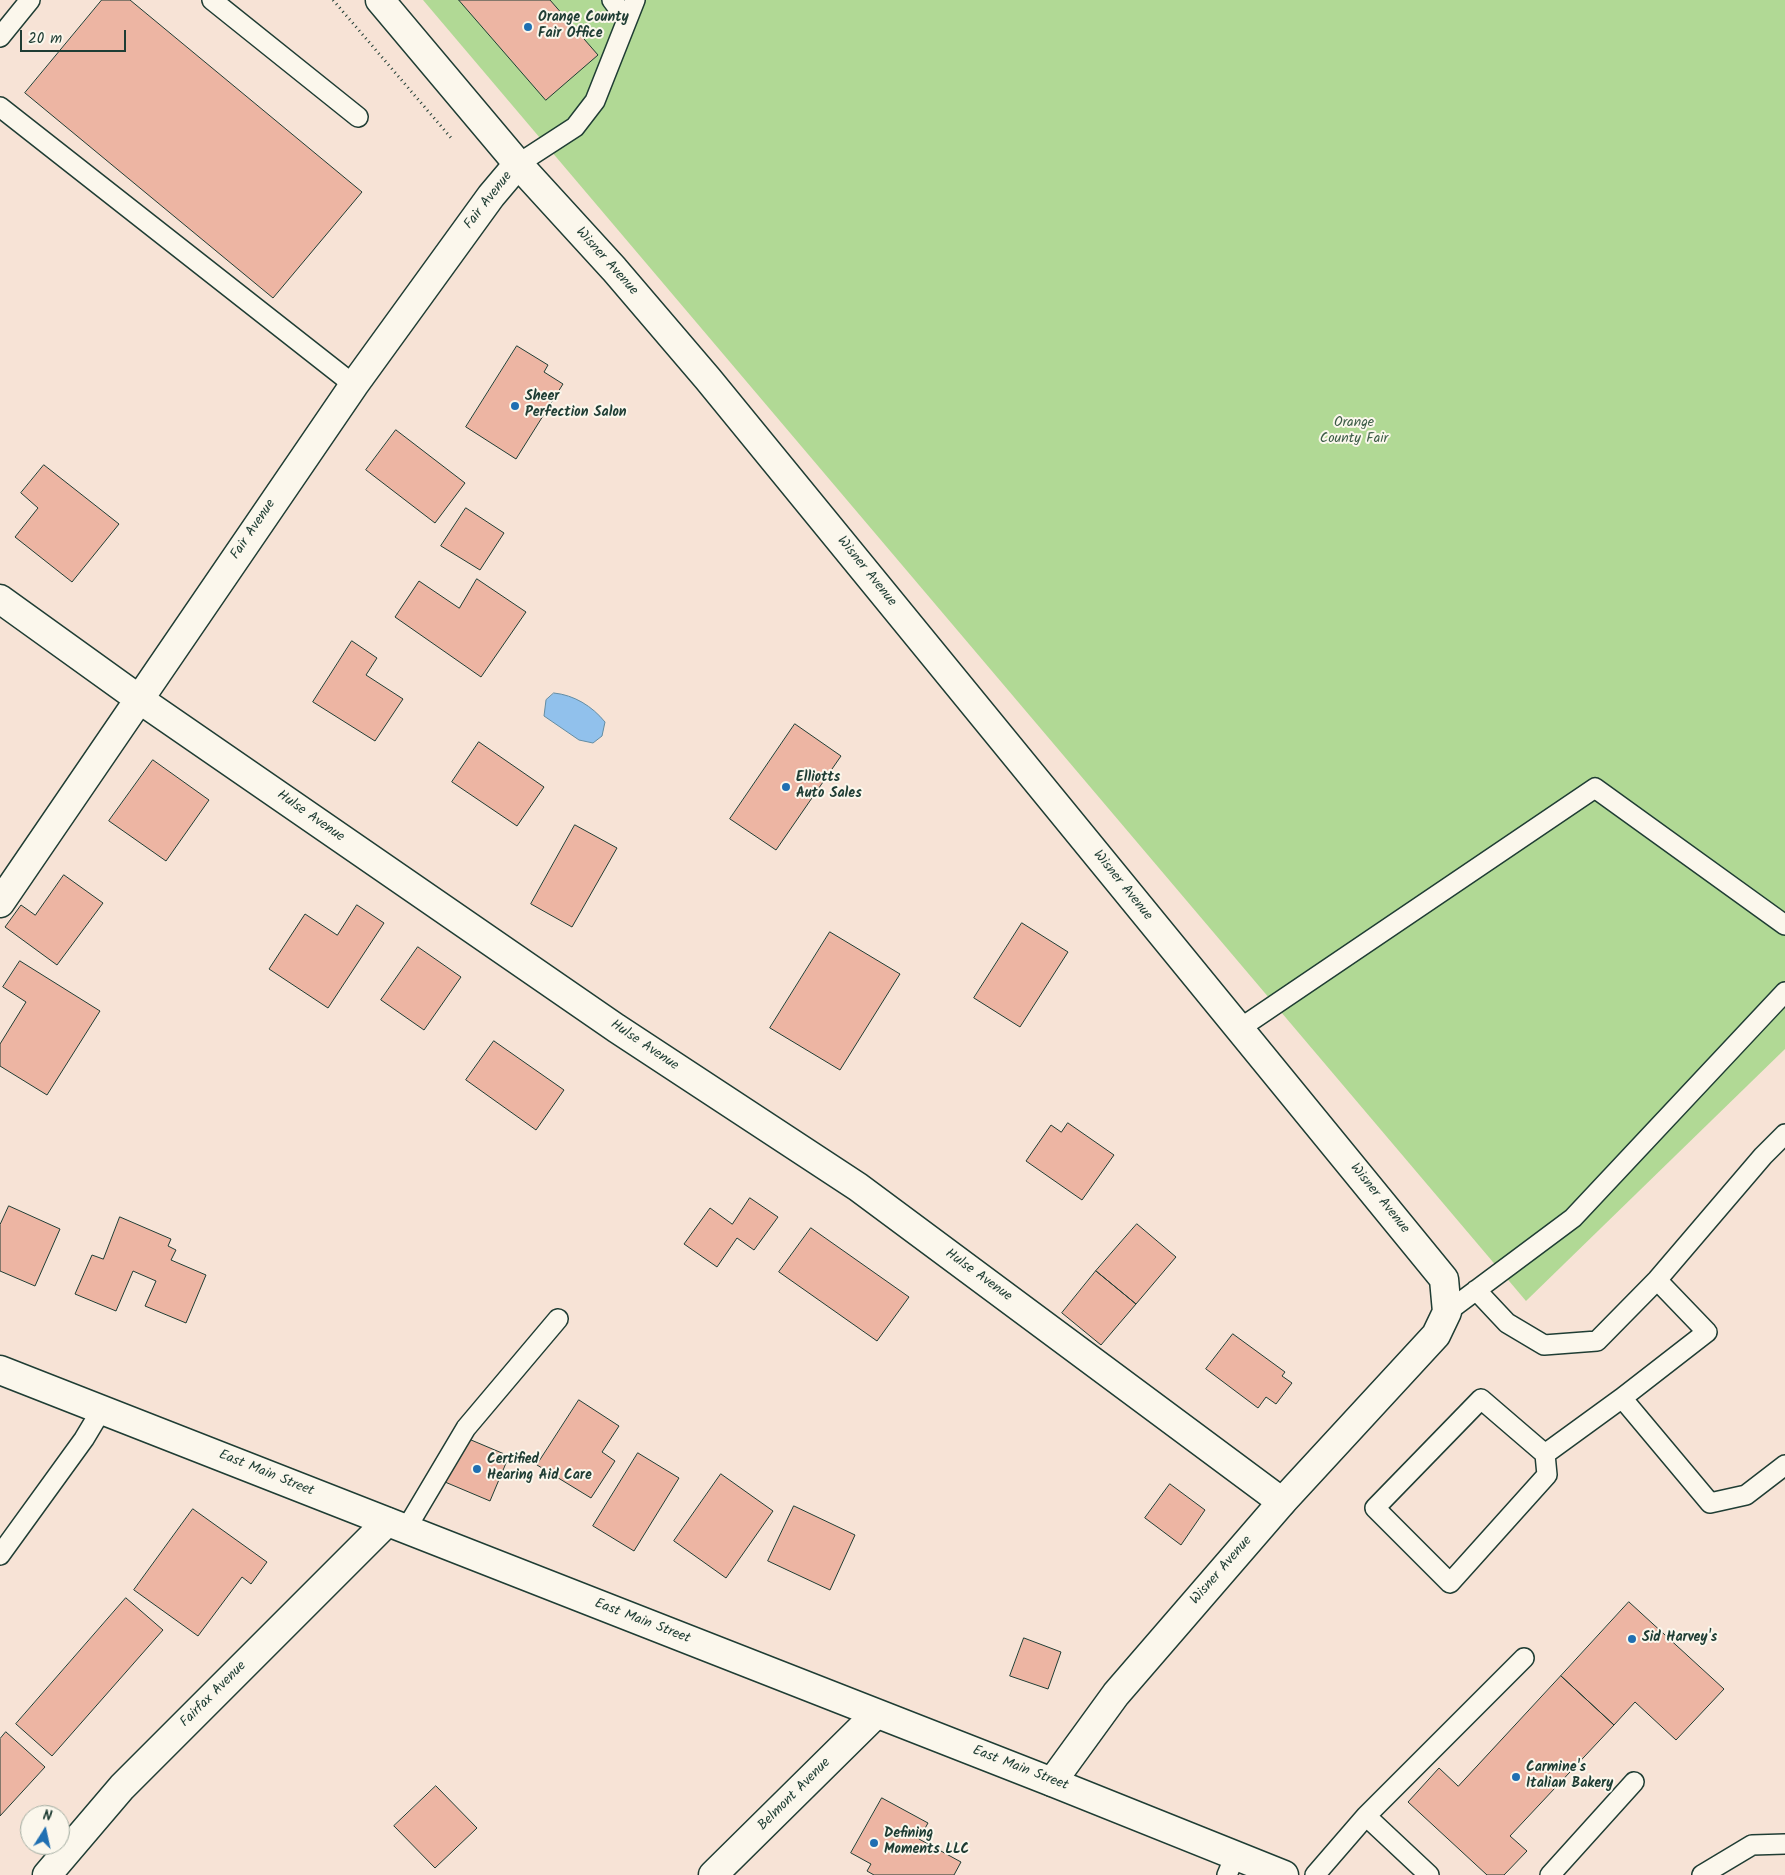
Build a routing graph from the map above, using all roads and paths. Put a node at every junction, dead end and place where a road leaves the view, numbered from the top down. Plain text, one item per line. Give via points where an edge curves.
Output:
1 (30, 0) edge
2 (212, 0) edge
3 (333, 0) edge
4 (380, 0) edge
5 (612, 0) edge
6 (635, 0) edge
7 (627, 20) junction
8 (0, 37) edge
9 (0, 107) edge
10 (358, 117) dead end
11 (452, 139) dead end
12 (518, 164) junction
13 (354, 385) junction
14 (0, 599) edge
15 (139, 699) junction
16 (5, 886) edge
17 (1785, 925) edge
18 (1785, 992) edge
19 (1239, 1029) junction
20 (1785, 1134) edge
21 (1657, 1280) junction
22 (1476, 1290) junction
23 (1447, 1312) junction
24 (558, 1319) dead end
25 (0, 1370) edge
26 (1622, 1398) junction
27 (102, 1409) junction
28 (1545, 1454) junction
29 (1785, 1465) edge
30 (1282, 1502) junction
31 (397, 1525) junction
32 (0, 1555) edge
33 (1524, 1658) dead end
34 (876, 1714) junction
35 (1052, 1782) junction
36 (1634, 1782) dead end
37 (1366, 1816) junction
38 (1785, 1844) edge
39 (1231, 1865) edge
40 (47, 1875) edge
41 (713, 1875) edge
42 (1284, 1875) edge
43 (1315, 1875) edge
44 (1429, 1875) edge
45 (1550, 1875) edge
46 (1702, 1875) edge

1 - 8 lane
2 - 10 lane
3 - 11 path
4 - 12 street, Wisner Avenue
5 - 7 lane
6 - 7 lane
7 - 12 lane via 595,101 575,126
9 - 13 lane
12 - 13 street, Fair Avenue via 491,196
12 - 19 street, Wisner Avenue via 708,379
13 - 15 street, Fair Avenue
14 - 15 street, Hulse Avenue
15 - 16 street, Fair Avenue
15 - 30 street, Hulse Avenue via 616,1028 858,1188
17 - 19 lane via 1595,788
18 - 22 lane via 1573,1218
19 - 23 street, Wisner Avenue via 1444,1279
20 - 21 lane
21 - 22 lane via 1597,1341 1544,1345 1506,1323
21 - 26 lane via 1707,1332
22 - 23 lane
23 - 30 street, Wisner Avenue via 1436,1335
24 - 31 lane via 466,1428
25 - 27 street, East Main Street
26 - 28 lane
26 - 29 lane via 1710,1503 1746,1495
27 - 31 street, East Main Street
27 - 32 lane
28 - 28 lane via 1481,1399 1375,1508 1450,1583 1546,1475
30 - 35 street, Wisner Avenue via 1116,1694
31 - 34 street, East Main Street
31 - 40 street, Fairfax Avenue via 122,1787
33 - 37 lane
34 - 35 street, East Main Street
34 - 41 street, Belmont Avenue
35 - 39 street, East Main Street
36 - 45 lane
37 - 43 lane
37 - 44 lane
38 - 46 lane via 1752,1845
39 - 42 street, East Main Street

